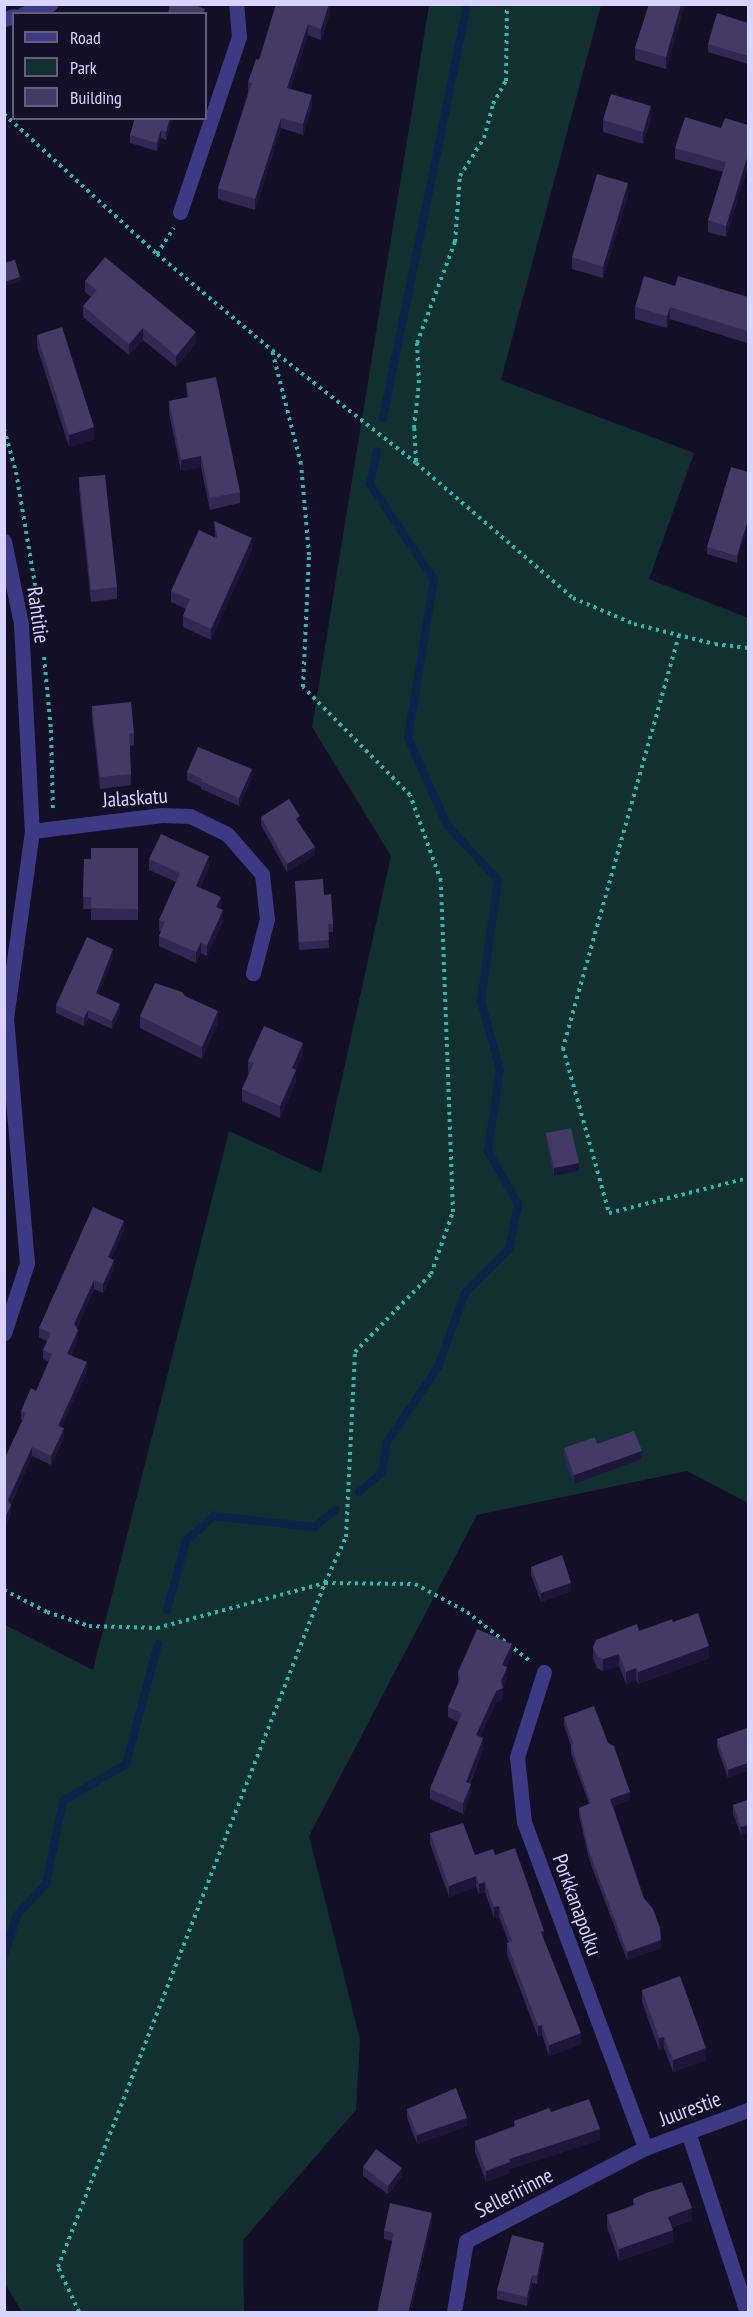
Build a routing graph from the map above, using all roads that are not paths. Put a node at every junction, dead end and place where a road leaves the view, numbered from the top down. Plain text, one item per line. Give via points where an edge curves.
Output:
1 (50, 4) edge
2 (236, 4) edge
3 (28, 12) edge
4 (180, 212) road end
5 (4, 541) edge
6 (32, 831) junction
7 (253, 973) dead end
8 (5, 1018) edge
9 (4, 1333) edge
10 (544, 1672) road end
11 (748, 2110) edge
12 (688, 2132) junction
13 (645, 2148) junction
14 (454, 2313) edge
15 (747, 2313) edge

1 - 3 street
2 - 4 street via 239,37
5 - 6 street, Rahtitie via 21,624
6 - 7 street, Jalaskatu via 162,815 190,816 227,834 262,874 267,919
6 - 8 street, Rahtitie
8 - 9 street, Rahtitie via 27,1263
10 - 13 street, Porkkanapolku via 517,1757 524,1822
11 - 12 street, Juurestie
12 - 13 street, Juurestie
12 - 15 street
13 - 14 street, Selleririnne via 466,2241

